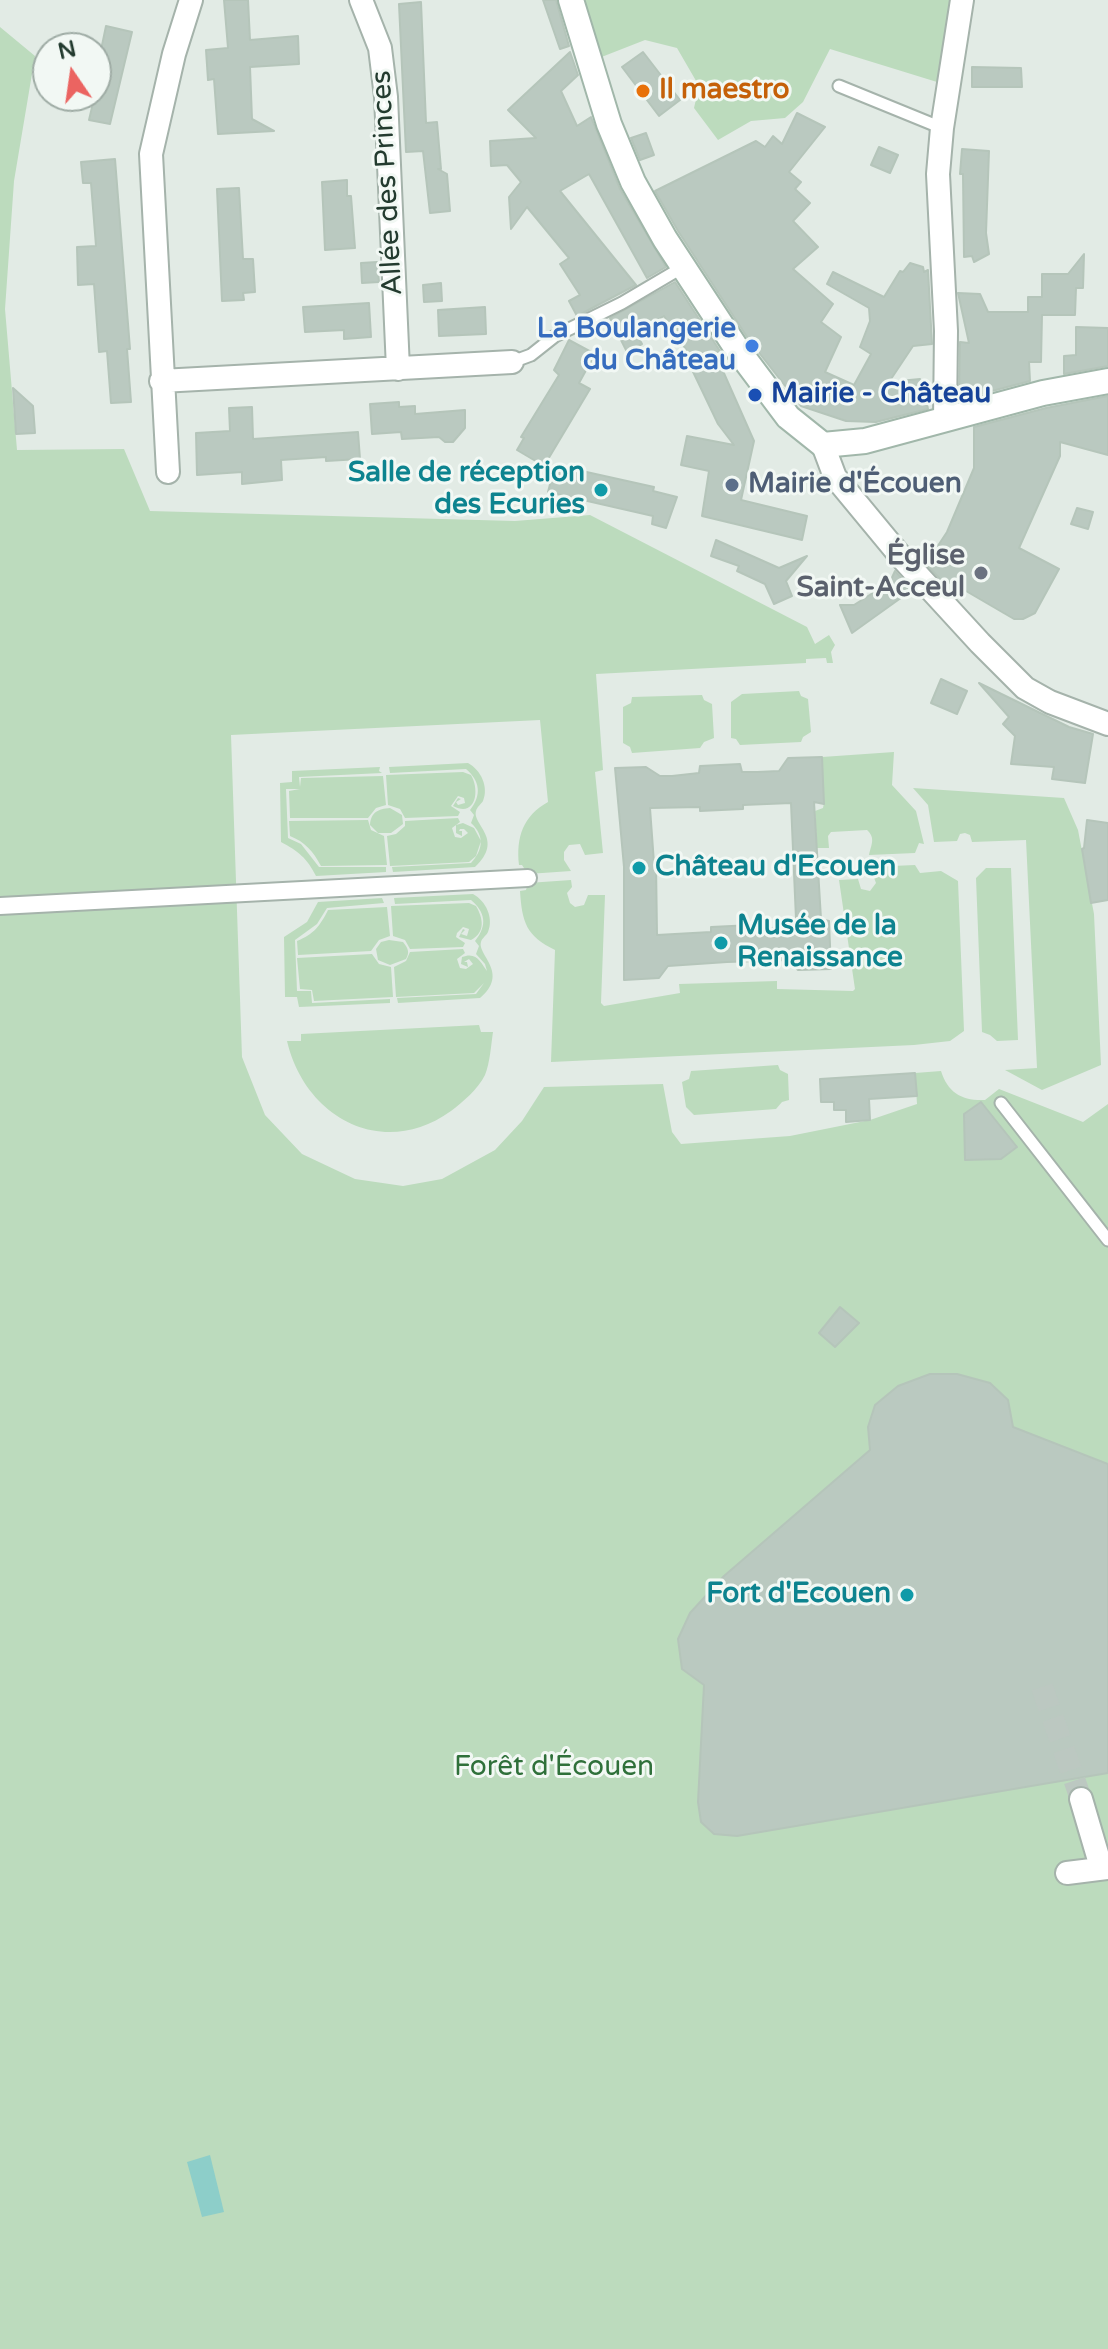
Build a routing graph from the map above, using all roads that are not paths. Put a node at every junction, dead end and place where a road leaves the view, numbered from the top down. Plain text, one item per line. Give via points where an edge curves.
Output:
1 (191, 0) edge
2 (361, 0) edge
3 (571, 0) edge
4 (962, 0) edge
5 (839, 86) dead end
6 (942, 128) junction
7 (683, 267) junction
8 (512, 362) joint
9 (398, 369) junction
10 (161, 381) junction
11 (1108, 381) edge
12 (945, 419) junction
13 (823, 445) junction
14 (168, 472) dead end
15 (1108, 724) edge
16 (528, 878) dead end
17 (0, 906) edge
18 (1001, 1103) dead end
19 (1108, 1240) edge
20 (1081, 1799) tunnel mouth
21 (1104, 1868) edge
22 (1067, 1873) dead end

1 - 10 street via 151,154
2 - 9 street, Allée des Princes via 380,48 386,97
3 - 7 main road via 627,168
4 - 6 street
5 - 6 lane
6 - 12 street via 938,174
7 - 8 lane
7 - 13 main road via 788,417
8 - 9 street
9 - 10 street
10 - 14 street
11 - 12 main road
12 - 13 main road via 865,441
13 - 15 street via 835,477 859,506 1025,688
16 - 17 street
18 - 19 lane
20 - 21 street
21 - 22 street

